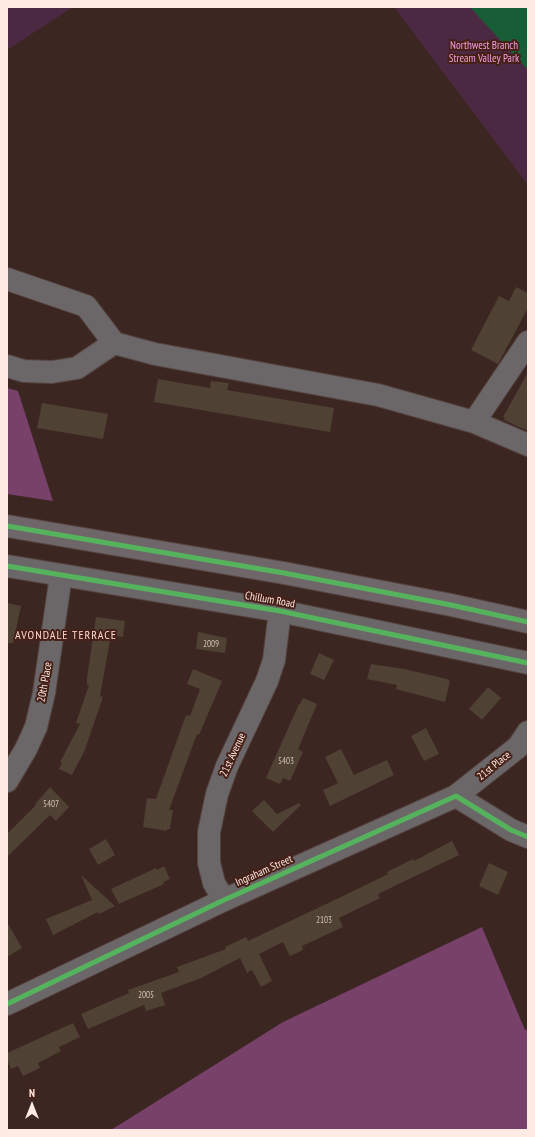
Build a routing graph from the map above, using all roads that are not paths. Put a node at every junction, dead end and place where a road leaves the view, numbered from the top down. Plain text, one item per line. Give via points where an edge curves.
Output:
1 (7, 279) edge
2 (528, 342) edge
3 (114, 343) junction
4 (7, 366) edge
5 (474, 422) junction
6 (528, 445) edge
7 (7, 526) edge
8 (7, 566) edge
9 (61, 575) junction
10 (280, 611) junction
11 (528, 622) edge
12 (528, 663) edge
13 (528, 732) edge
14 (7, 782) edge
15 (456, 796) junction
16 (528, 837) edge
17 (224, 900) junction
18 (7, 1004) edge

1 - 3 street via 86,306
2 - 5 street
3 - 4 street via 77,368 52,372
3 - 5 street via 155,354 378,395
5 - 6 street
7 - 11 main road via 284,573
8 - 9 street, Chillum Road
9 - 10 street, Chillum Road
9 - 14 street, 20th Place via 44,693 36,727
10 - 12 street, Chillum Road
10 - 17 street, 21st Avenue via 274,660 267,681 227,766 215,802 210,832 209,863 214,884
13 - 15 street, 21st Place via 518,747
15 - 16 street via 511,830
15 - 17 street, Ingraham Street
17 - 18 street, Ingraham Street

